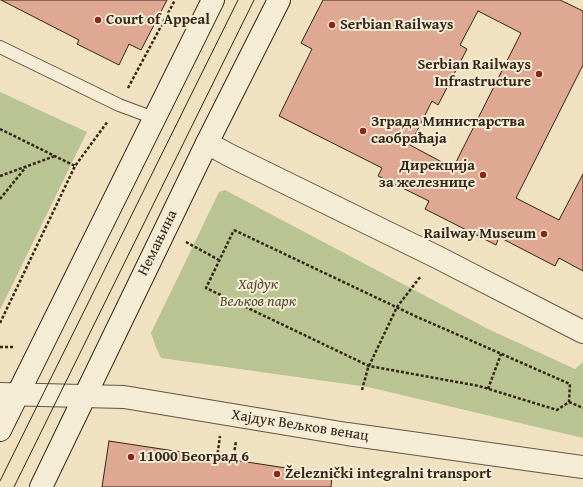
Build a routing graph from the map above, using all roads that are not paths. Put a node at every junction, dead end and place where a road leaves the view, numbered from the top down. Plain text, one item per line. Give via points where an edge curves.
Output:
1 (213, 0) edge
2 (279, 0) edge
3 (0, 48) edge
4 (154, 118) junction
5 (207, 142) junction
6 (583, 332) edge
7 (8, 394) edge
8 (85, 395) junction
9 (0, 430) edge
10 (583, 467) edge
11 (41, 487) edge

1 - 4 main road
2 - 5 main road, Немањина
3 - 4 lane via 119,105
4 - 7 main road
5 - 6 main road
5 - 8 main road, Немањина
7 - 8 main road, Хајдук Вељков венац
7 - 9 main road
8 - 10 main road, Хајдук Вељков венац via 124,397 347,434
8 - 11 main road, Немањина

